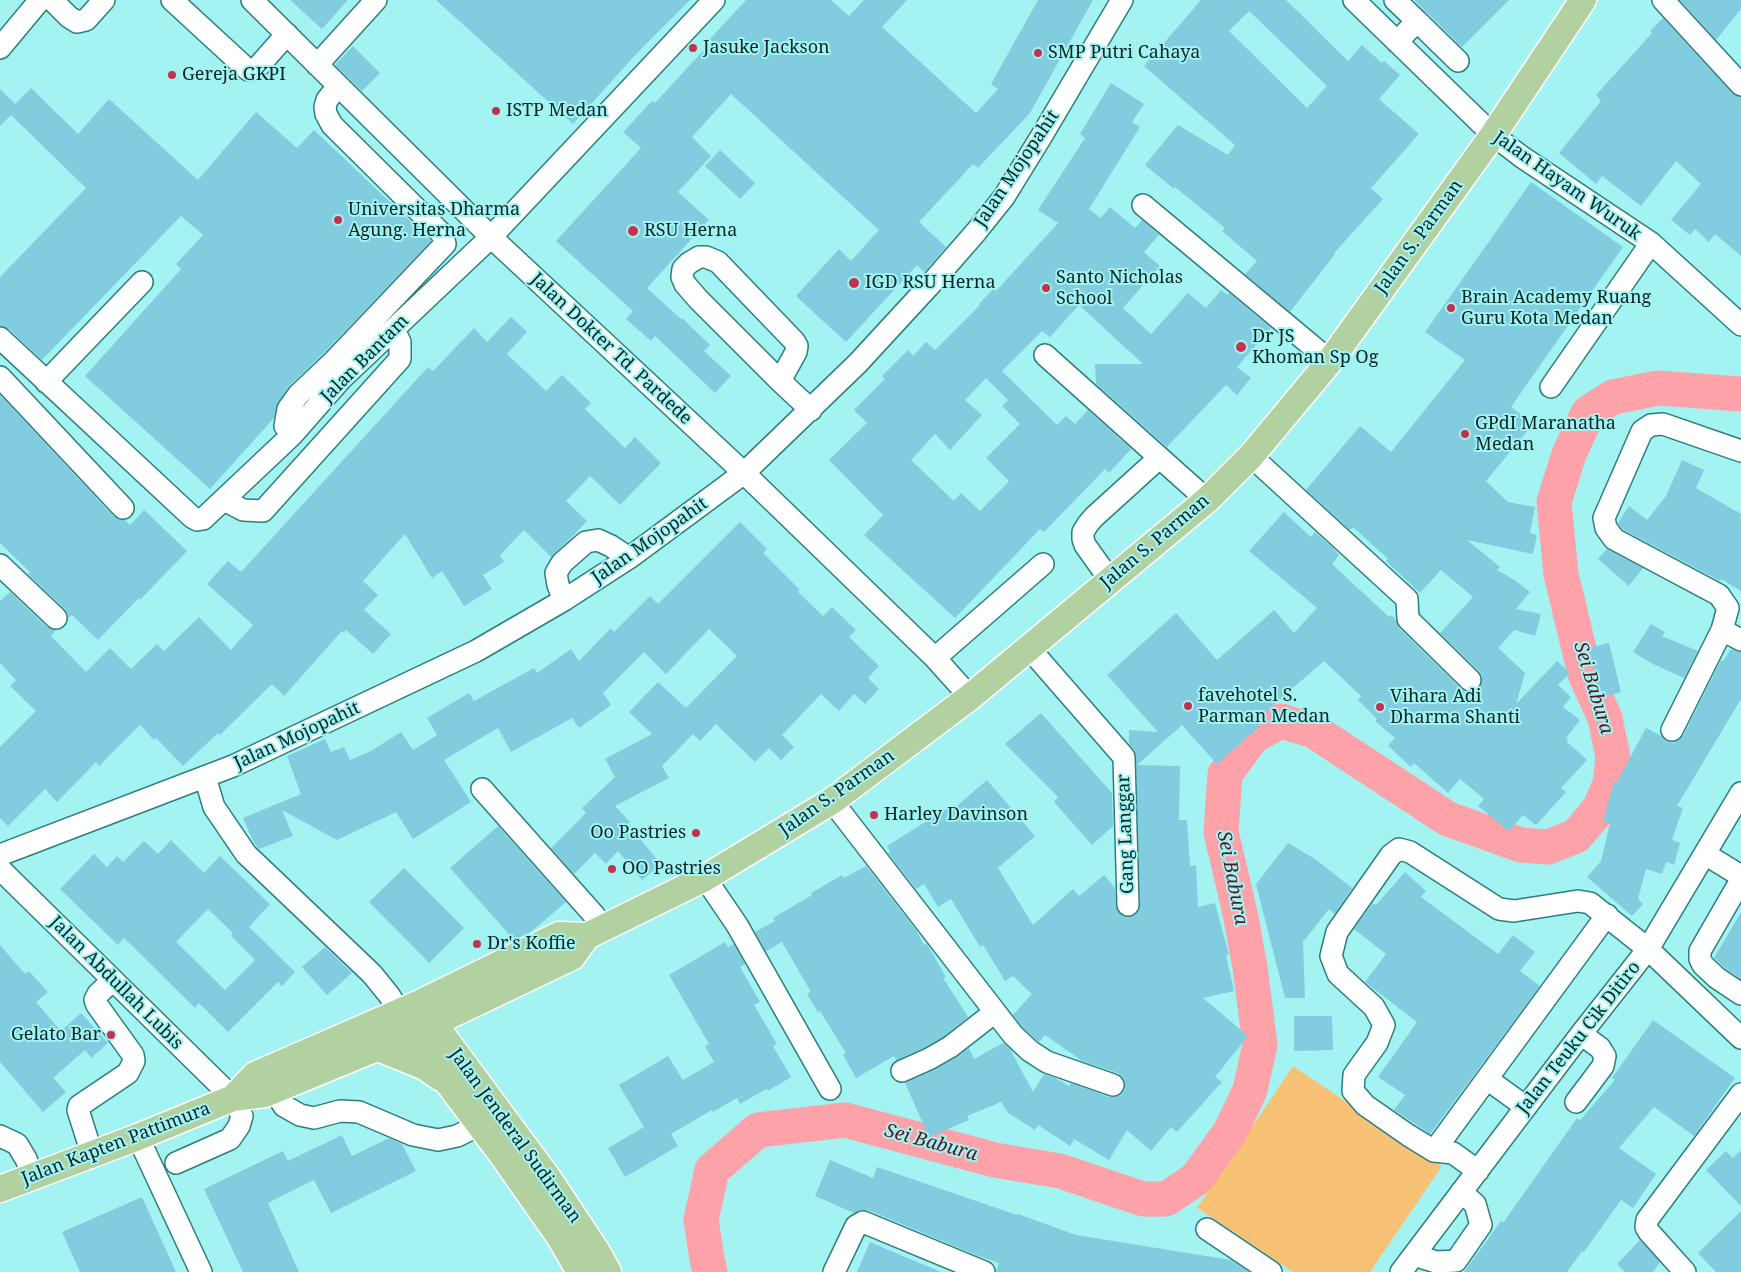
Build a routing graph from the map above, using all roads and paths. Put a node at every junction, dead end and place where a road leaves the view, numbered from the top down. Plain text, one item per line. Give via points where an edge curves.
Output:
1 (40, 0) edge
2 (52, 0) edge
3 (104, 0) edge
4 (172, 0) edge
5 (252, 0) edge
6 (376, 0) edge
7 (714, 0) edge
8 (1122, 0) edge
9 (1354, 0) edge
10 (1395, 0) edge
11 (1583, 0) edge
12 (1663, 0) edge
13 (1417, 21) junction
14 (286, 34) junction
15 (1398, 42) junction
16 (0, 48) edge
17 (1458, 61) dead end
18 (317, 65) junction
19 (1741, 84) edge
20 (338, 86) junction
21 (1492, 135) junction
22 (400, 148) junction
23 (378, 170) junction
24 (446, 194) junction
25 (1143, 205) dead end
26 (424, 216) junction
27 (491, 238) junction
28 (1651, 243) junction
29 (142, 282) dead end
30 (1741, 325) edge
31 (394, 330) junction
32 (0, 338) edge
33 (1045, 355) dead end
34 (1330, 361) junction
35 (337, 371) junction
36 (0, 377) edge
37 (780, 381) junction
38 (46, 382) junction
39 (1550, 387) dead end
40 (811, 410) junction
41 (1741, 451) edge
42 (1251, 456) junction
43 (1159, 458) junction
44 (744, 473) junction
45 (224, 500) junction
46 (1207, 500) junction
47 (123, 508) dead end
48 (629, 558) junction
49 (1043, 564) dead end
50 (0, 565) edge
51 (1110, 580) junction
52 (564, 600) junction
53 (56, 618) dead end
54 (1722, 630) junction
55 (1741, 640) edge
56 (1029, 648) junction
57 (934, 658) junction
58 (1470, 680) dead end
59 (970, 697) junction
60 (1672, 730) dead end
61 (205, 777) junction
62 (482, 789) dead end
63 (1741, 793) edge
64 (832, 801) junction
65 (0, 854) edge
66 (1704, 854) junction
67 (0, 869) edge
68 (1741, 876) edge
69 (705, 878) junction
70 (1741, 880) edge
71 (1128, 905) dead end
72 (1607, 915) junction
73 (595, 932) junction
74 (1648, 949) junction
75 (113, 980) junction
76 (1741, 994) edge
77 (995, 1012) junction
78 (416, 1017) junction
79 (1581, 1034) junction
80 (1741, 1038) edge
81 (376, 1047) junction
82 (902, 1071) dead end
83 (1487, 1079) junction
84 (448, 1083) junction
85 (1113, 1085) dead end
86 (830, 1089) dead end
87 (274, 1091) junction
88 (1741, 1094) edge
89 (233, 1098) junction
90 (1576, 1102) dead end
91 (1526, 1106) junction
92 (479, 1125) junction
93 (0, 1136) edge
94 (138, 1137) junction
95 (1434, 1151) junction
96 (92, 1154) junction
97 (176, 1163) dead end
98 (1478, 1171) junction
99 (33, 1177) junction
100 (0, 1189) edge
101 (1462, 1192) junction
102 (1207, 1229) dead end
103 (1414, 1255) junction
104 (201, 1272) edge
105 (580, 1272) edge
106 (608, 1272) edge
107 (834, 1272) edge
108 (984, 1272) edge
109 (1271, 1272) edge
110 (1401, 1272) edge
111 (1684, 1272) edge

1 - 16 street
2 - 3 street via 68,18 77,22 86,20
4 - 14 street via 250,70 256,68
5 - 14 street, Jalan Dokter Td. Pardede
6 - 18 street
7 - 27 street, Jalan Bantam
8 - 40 street, Jalan Mojopahit via 1004,196 928,287
9 - 15 street, Jalan Hayam Wuruk
10 - 13 street
11 - 21 main road, Jalan S. Parman
12 - 19 street
13 - 15 street
13 - 17 street
14 - 18 street, Jalan Dokter Td. Pardede
15 - 21 street, Jalan Hayam Wuruk
18 - 20 street, Jalan Dokter Td. Pardede
20 - 22 street, Jalan Dokter Td. Pardede
20 - 23 street via 327,100 326,114 332,125
21 - 28 street, Jalan Hayam Wuruk
21 - 34 main road, Jalan S. Parman
22 - 23 street
22 - 24 street, Jalan Dokter Td. Pardede
23 - 26 street
24 - 26 street
24 - 27 street, Jalan Dokter Td. Pardede
25 - 34 street
26 - 35 street via 443,235 444,245
27 - 31 street, Jalan Bantam
27 - 44 street, Jalan Dokter Td. Pardede
28 - 30 street, Jalan Hayam Wuruk
28 - 39 street
29 - 38 street
31 - 35 street, Jalan Bantam
31 - 45 street via 400,342 400,359 263,511 243,510
32 - 38 street, Jalan Bantam
33 - 43 street
34 - 42 main road, Jalan S. Parman
35 - 45 street, Jalan Bantam via 292,434
36 - 47 street
37 - 37 street via 685,284 683,270 689,263 699,257 718,262 794,341 796,352
37 - 40 street
38 - 45 street, Jalan Bantam via 192,517 203,519
40 - 44 street, Jalan Mojopahit
41 - 54 street via 1663,424 1651,425 1642,431 1604,518 1614,539 1722,598 1728,608
42 - 46 main road, Jalan S. Parman
42 - 58 street via 1406,598 1408,619
43 - 46 street
43 - 51 street via 1094,517 1083,532 1085,545
44 - 48 street, Jalan Mojopahit
44 - 57 street, Jalan Dokter Td. Pardede
46 - 51 main road, Jalan S. Parman
48 - 52 street, Jalan Mojopahit
48 - 52 street via 598,540 586,542 562,563 556,573
49 - 57 street
50 - 53 street
51 - 56 main road, Jalan S. Parman
52 - 61 street, Jalan Mojopahit via 476,651
54 - 55 street
54 - 60 street
56 - 59 main road, Jalan S. Parman
56 - 71 street, Gang Langgar via 1124,757
57 - 59 street, Jalan Dokter Td. Pardede
59 - 64 main road, Jalan S. Parman
61 - 65 street, Jalan Mojopahit
61 - 78 street via 214,807 246,854 372,974 389,995
62 - 73 street via 594,916
63 - 66 street, Jalan Teuku Cik Ditiro
64 - 69 main road, Jalan S. Parman
64 - 77 street
66 - 68 street
66 - 74 street, Jalan Teuku Cik Ditiro
67 - 75 street, Jalan Abdullah Lubis
69 - 73 main road, Jalan S. Parman
69 - 86 street via 737,925
70 - 76 street via 1700,951 1703,965
72 - 74 street
72 - 83 street
72 - 95 street via 1590,903 1578,902 1514,911 1499,909 1410,852 1399,849 1391,855 1337,932 1331,956 1338,974 1374,1007 1384,1025 1377,1043 1354,1075 1353,1091 1365,1105
73 - 78 main road, Jalan S. Parman via 572,957
74 - 79 street, Jalan Teuku Cik Ditiro
74 - 80 street
75 - 89 street, Jalan Abdullah Lubis
75 - 96 street via 95,1000 134,1061 128,1073 79,1106
77 - 82 street via 950,1047
77 - 85 street via 1013,1035 1047,1062
78 - 81 main road, Jalan Kapten Pattimura
78 - 84 main road, Jalan Jenderal Sudirman
78 - 89 main road, Jalan Kapten Pattimura via 255,1075
78 - 106 main road, Jalan Jenderal Sudirman via 548,1178
79 - 90 street via 1600,1048 1605,1056 1603,1066
79 - 91 street, Jalan Teuku Cik Ditiro
81 - 84 main road via 425,1068
81 - 87 main road, Jalan Kapten Pattimura
83 - 91 street
83 - 95 street
84 - 92 main road, Jalan Jenderal Sudirman
87 - 89 main road, Jalan Kapten Pattimura
87 - 92 street via 284,1106 300,1115 314,1118 340,1111 359,1112 413,1135 438,1140 457,1136
88 - 111 street via 1647,1220 1649,1232
89 - 94 main road, Jalan Kapten Pattimura
89 - 97 street via 242,1116 240,1126 230,1139
91 - 98 street, Jalan Teuku Cik Ditiro
92 - 105 main road, Jalan Jenderal Sudirman via 553,1228
93 - 99 street via 17,1144
94 - 96 main road, Jalan Kapten Pattimura
94 - 104 street
95 - 98 street via 1453,1153
96 - 99 main road, Jalan Kapten Pattimura
98 - 101 street, Jalan Teuku Cik Ditiro
99 - 100 main road, Jalan Kapten Pattimura
101 - 103 street, Jalan Teuku Cik Ditiro
101 - 103 street via 1475,1204 1481,1224 1456,1261 1436,1262
102 - 109 street
103 - 110 street, Jalan Teuku Cik Ditiro
107 - 108 street via 856,1226 863,1222

